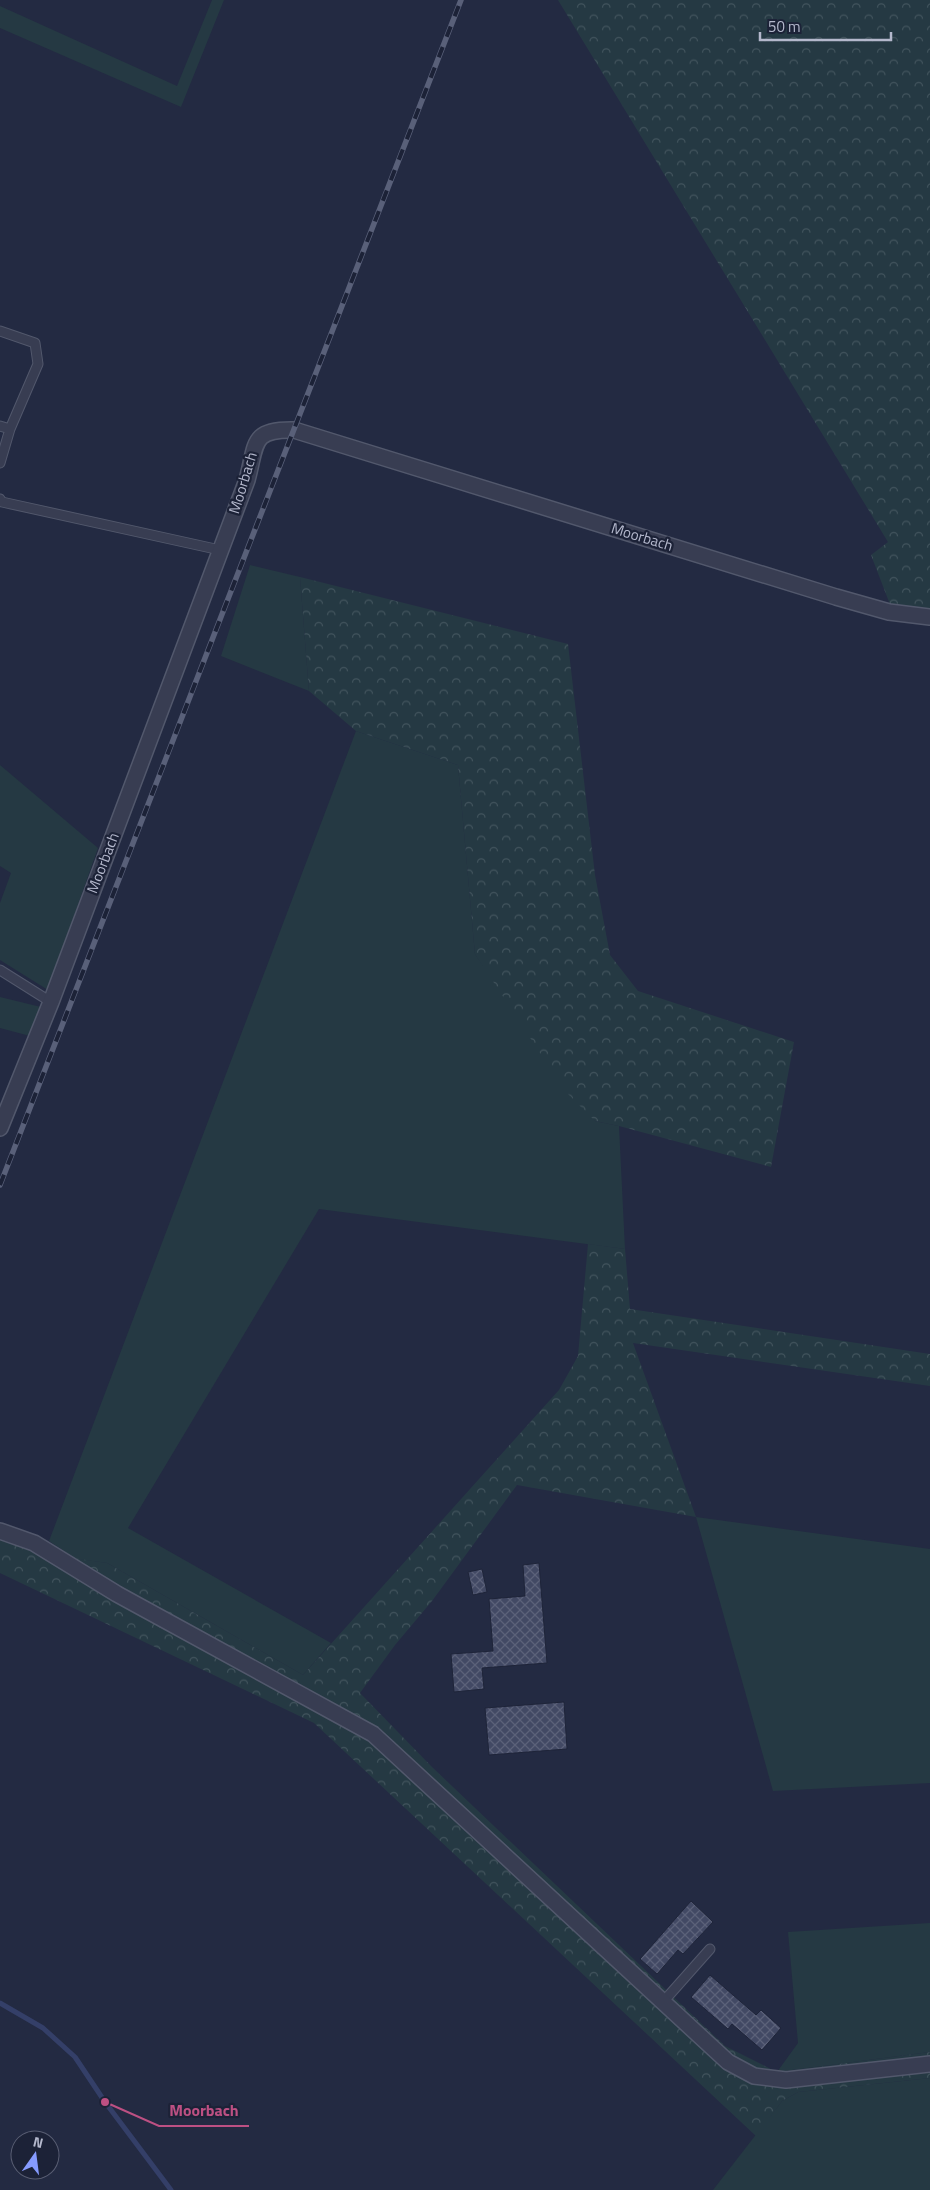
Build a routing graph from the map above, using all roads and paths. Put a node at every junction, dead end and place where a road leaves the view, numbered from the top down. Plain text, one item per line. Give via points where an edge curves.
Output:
1 (0, 331) edge
2 (0, 426) edge
3 (10, 429) junction
4 (0, 463) edge
5 (0, 499) edge
6 (220, 550) junction
7 (930, 616) edge
8 (0, 970) edge
9 (51, 1002) junction
10 (0, 1128) edge
11 (0, 1531) edge
12 (710, 1948) dead end
13 (663, 2002) junction
14 (930, 2064) edge

1 - 3 lane via 35,343 38,364
2 - 3 lane
3 - 4 lane
5 - 6 lane
6 - 7 street, Moorbach via 247,480 255,445 264,433 273,429 294,430 836,597 889,612
6 - 9 street, Moorbach
8 - 9 lane
9 - 10 street, Moorbach
11 - 13 street via 34,1543 116,1594 373,1734
12 - 13 lane
13 - 14 street via 728,2062 754,2076 786,2080

